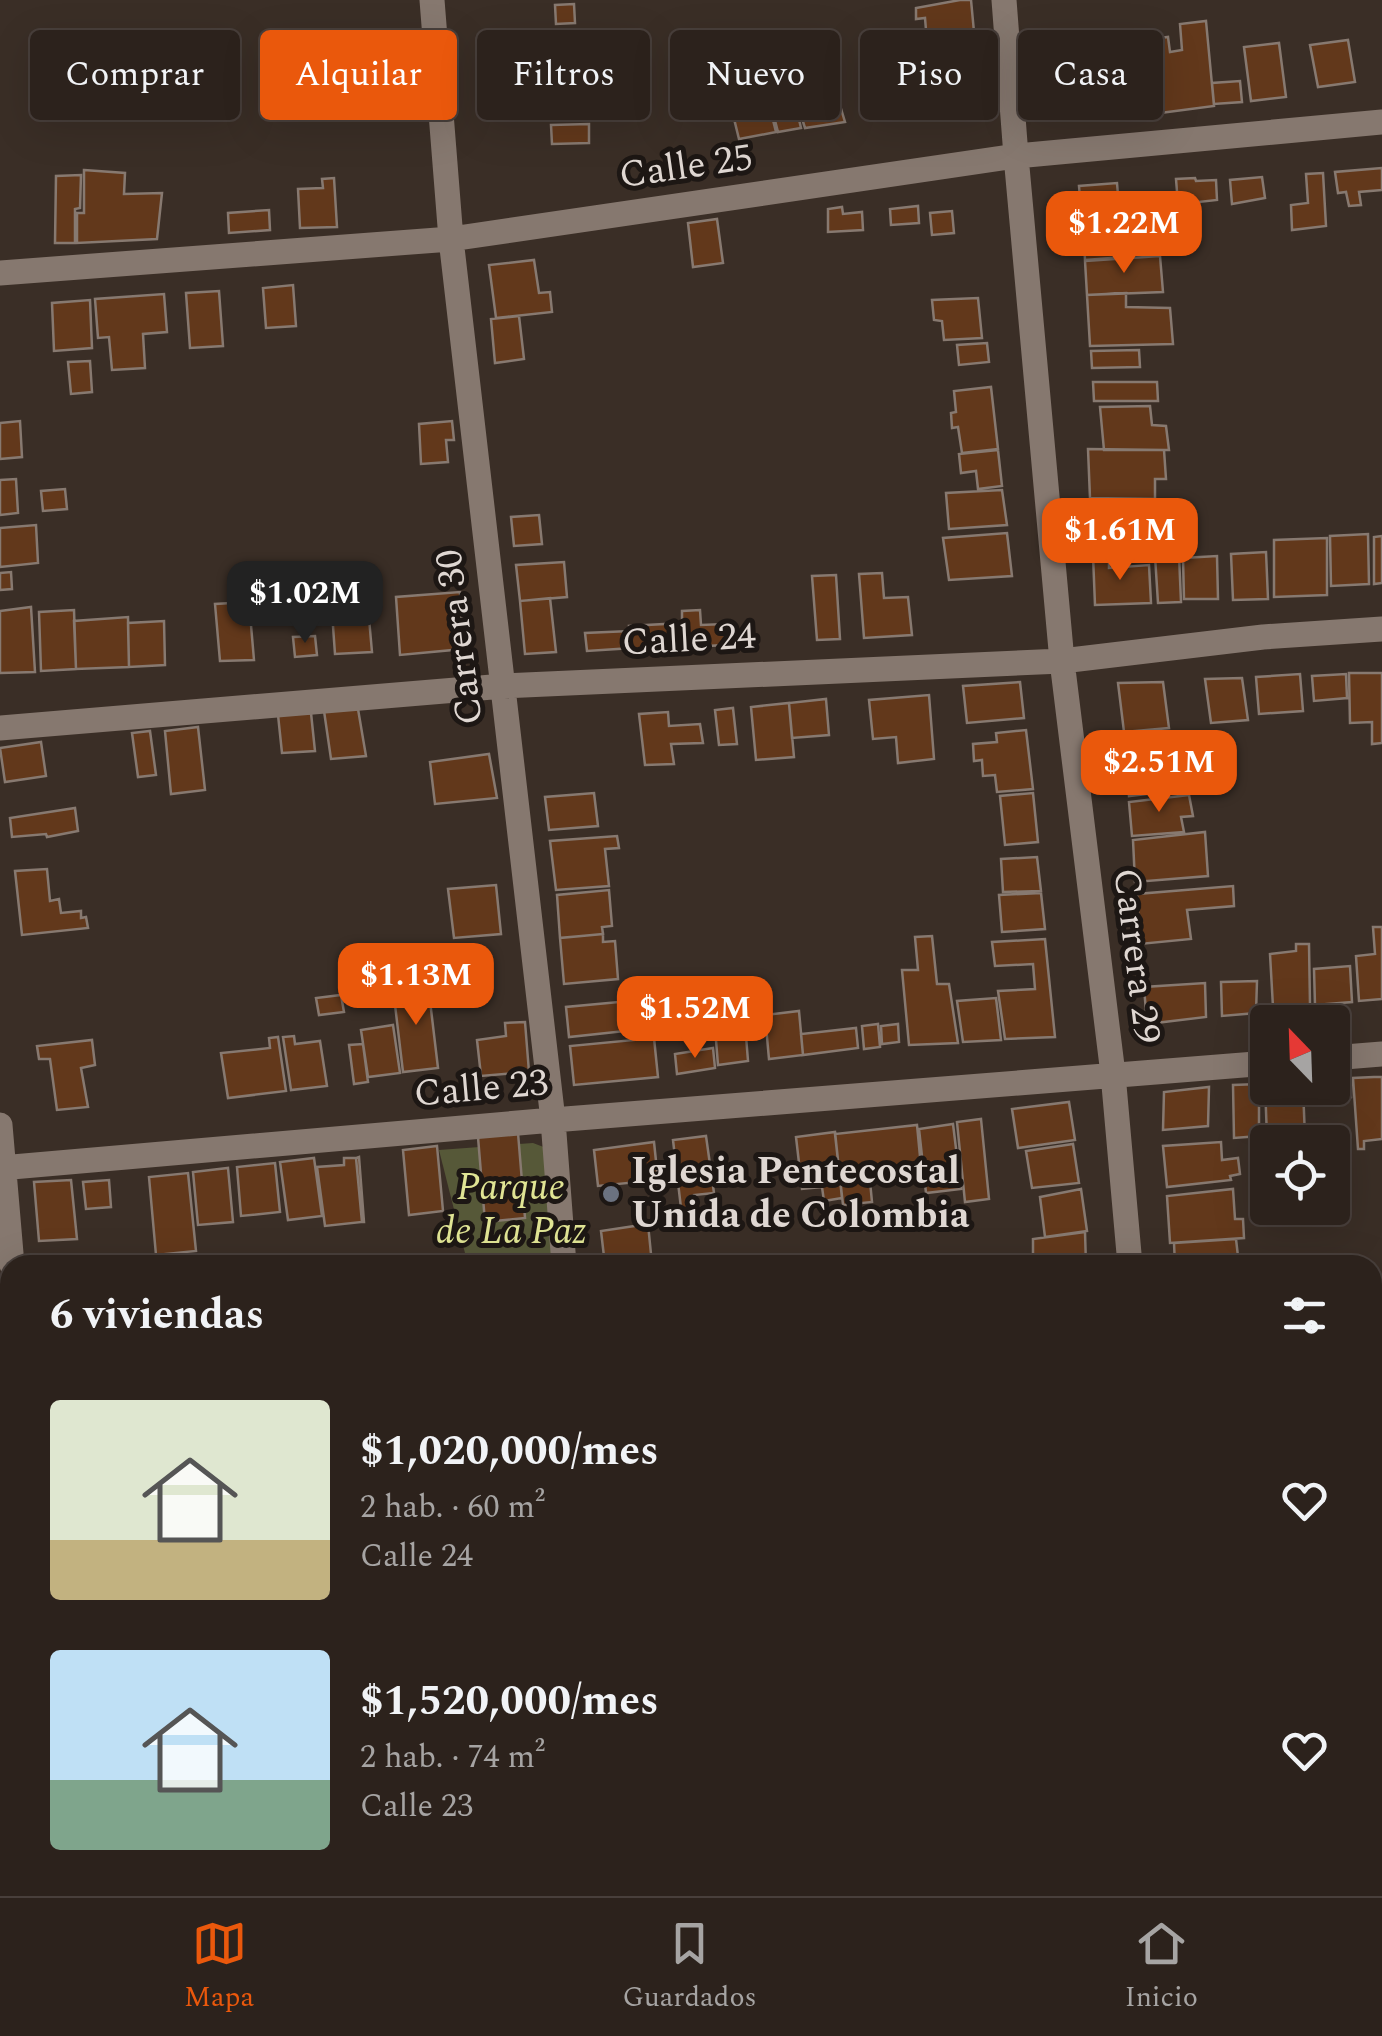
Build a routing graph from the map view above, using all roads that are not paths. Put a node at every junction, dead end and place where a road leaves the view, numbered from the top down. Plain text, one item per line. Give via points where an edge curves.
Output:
1 (432, 0) edge
2 (1004, 0) edge
3 (1382, 122) edge
4 (1016, 156) junction
5 (451, 239) junction
6 (0, 273) edge
7 (1382, 630) edge
8 (1062, 661) junction
9 (504, 686) junction
10 (0, 728) edge
11 (1382, 1054) edge
12 (1350, 1057) edge
13 (1250, 1064) edge
14 (1113, 1074) junction
15 (553, 1120) junction
16 (0, 1125) edge
17 (2, 1168) edge
18 (11, 1255) edge
19 (563, 1255) edge
20 (1129, 1255) edge

1 - 5 street, Carrera 30
2 - 4 street, Carrera 29
3 - 4 street, Calle 25
4 - 5 street, Calle 25
4 - 8 street, Carrera 29
5 - 6 street, Calle 25
5 - 9 street, Carrera 30
7 - 8 street, Calle 24
8 - 9 street, Calle 24
8 - 14 street, Carrera 29
9 - 10 street, Calle 24
9 - 15 street, Carrera 30
11 - 12 street
13 - 14 street, Calle 23
14 - 15 street, Calle 23
14 - 20 street, Carrera 29
15 - 17 street, Calle 23
15 - 19 street, Carrera 30
16 - 17 street
17 - 18 street

